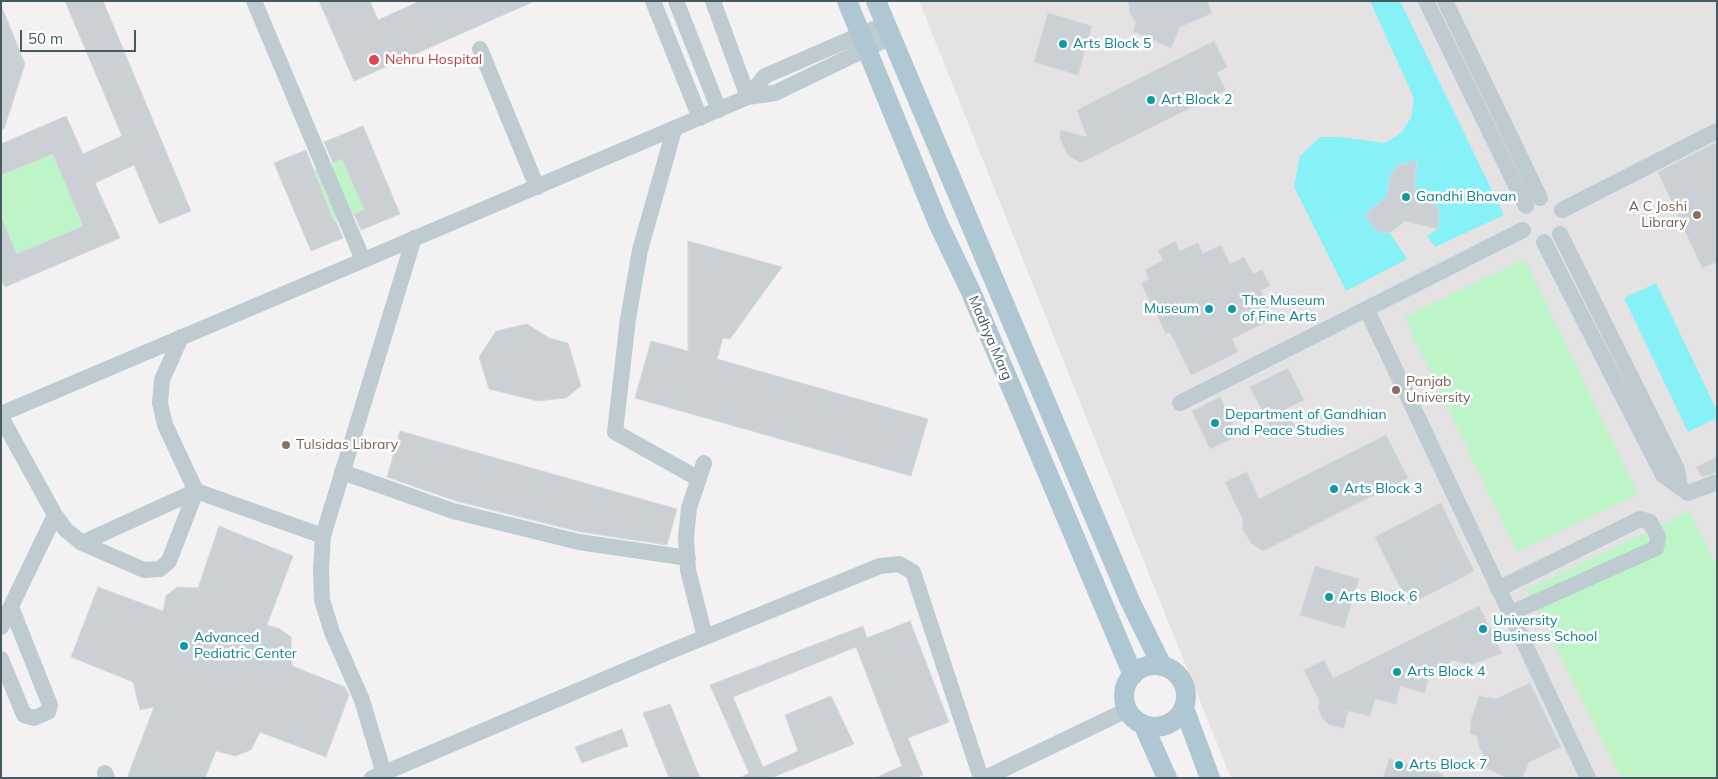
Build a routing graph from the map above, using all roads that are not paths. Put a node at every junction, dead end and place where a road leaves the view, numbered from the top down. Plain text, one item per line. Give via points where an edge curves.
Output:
1 (254, 1) edge
2 (653, 1) edge
3 (676, 1) edge
4 (713, 1) edge
5 (847, 1) edge
6 (876, 1) edge
7 (1426, 1) edge
8 (1445, 1) edge
9 (888, 30) junction
10 (863, 41) junction
11 (480, 49) dead end
12 (748, 97) junction
13 (719, 110) junction
14 (700, 118) junction
15 (674, 130) junction
16 (1717, 131) edge
17 (537, 187) junction
18 (1540, 198) junction
19 (1526, 206) junction
20 (1562, 210) junction
21 (1523, 230) junction
22 (1560, 234) junction
23 (414, 238) junction
24 (1544, 242) junction
25 (363, 260) junction
26 (1367, 310) junction
27 (181, 337) junction
28 (1180, 403) dead end
29 (1, 415) edge
30 (342, 472) junction
31 (1717, 482) edge
32 (1680, 487) junction
33 (196, 491) junction
34 (55, 516) junction
35 (323, 536) junction
36 (82, 543) junction
37 (688, 558) junction
38 (1498, 589) junction
39 (11, 607) junction
40 (1509, 614) junction
41 (1, 626) edge
42 (705, 637) junction
43 (1, 659) edge
44 (1162, 666) junction
45 (1133, 675) junction
46 (1184, 708) junction
47 (1127, 710) junction
48 (1143, 724) junction
49 (378, 776) edge
50 (981, 778) edge
51 (985, 778) edge
52 (1167, 778) edge
53 (1210, 778) edge
54 (1588, 778) edge

1 - 25 street
2 - 14 street
3 - 13 street
4 - 12 street
5 - 10 main road, Madhya Marg
6 - 9 main road, Madhya Marg
7 - 19 street
8 - 18 street
9 - 10 street
9 - 44 main road, Madhya Marg via 1130,601
10 - 12 street via 775,93
10 - 45 main road, Madhya Marg
11 - 17 street
12 - 13 street
13 - 14 street
14 - 15 street
15 - 17 street
15 - 37 street via 640,250 615,432 701,471 689,508
16 - 20 street
17 - 23 street
18 - 19 street
18 - 20 street via 1556,202
19 - 21 street via 1520,220
20 - 22 street via 1565,218
21 - 24 street via 1536,241
21 - 26 street
22 - 24 street
22 - 32 street via 1677,469
23 - 25 street
23 - 30 street
24 - 32 street via 1663,475
25 - 27 street
26 - 28 street
26 - 38 street
27 - 29 street
27 - 33 street via 162,380 160,403 165,425
29 - 34 street
30 - 35 street
30 - 37 street via 453,511 579,542
31 - 32 street via 1690,493
33 - 35 street
33 - 36 street
33 - 36 street via 169,561 160,569 144,570
34 - 36 street
34 - 39 street
35 - 49 street via 322,600 332,632 362,700
37 - 42 street
38 - 40 street
38 - 40 street via 1640,519 1650,522 1658,537 1656,548
39 - 41 street
39 - 43 street via 50,705 48,712 34,718 24,715
40 - 54 street
42 - 49 street
42 - 50 street via 880,566 899,564 913,572
44 - 45 main road via 1142,668
44 - 46 main road via 1172,670 1185,687
45 - 47 main road via 1125,690
46 - 48 main road via 1171,722 1162,726
46 - 53 main road
47 - 48 main road
47 - 51 street
48 - 52 main road

